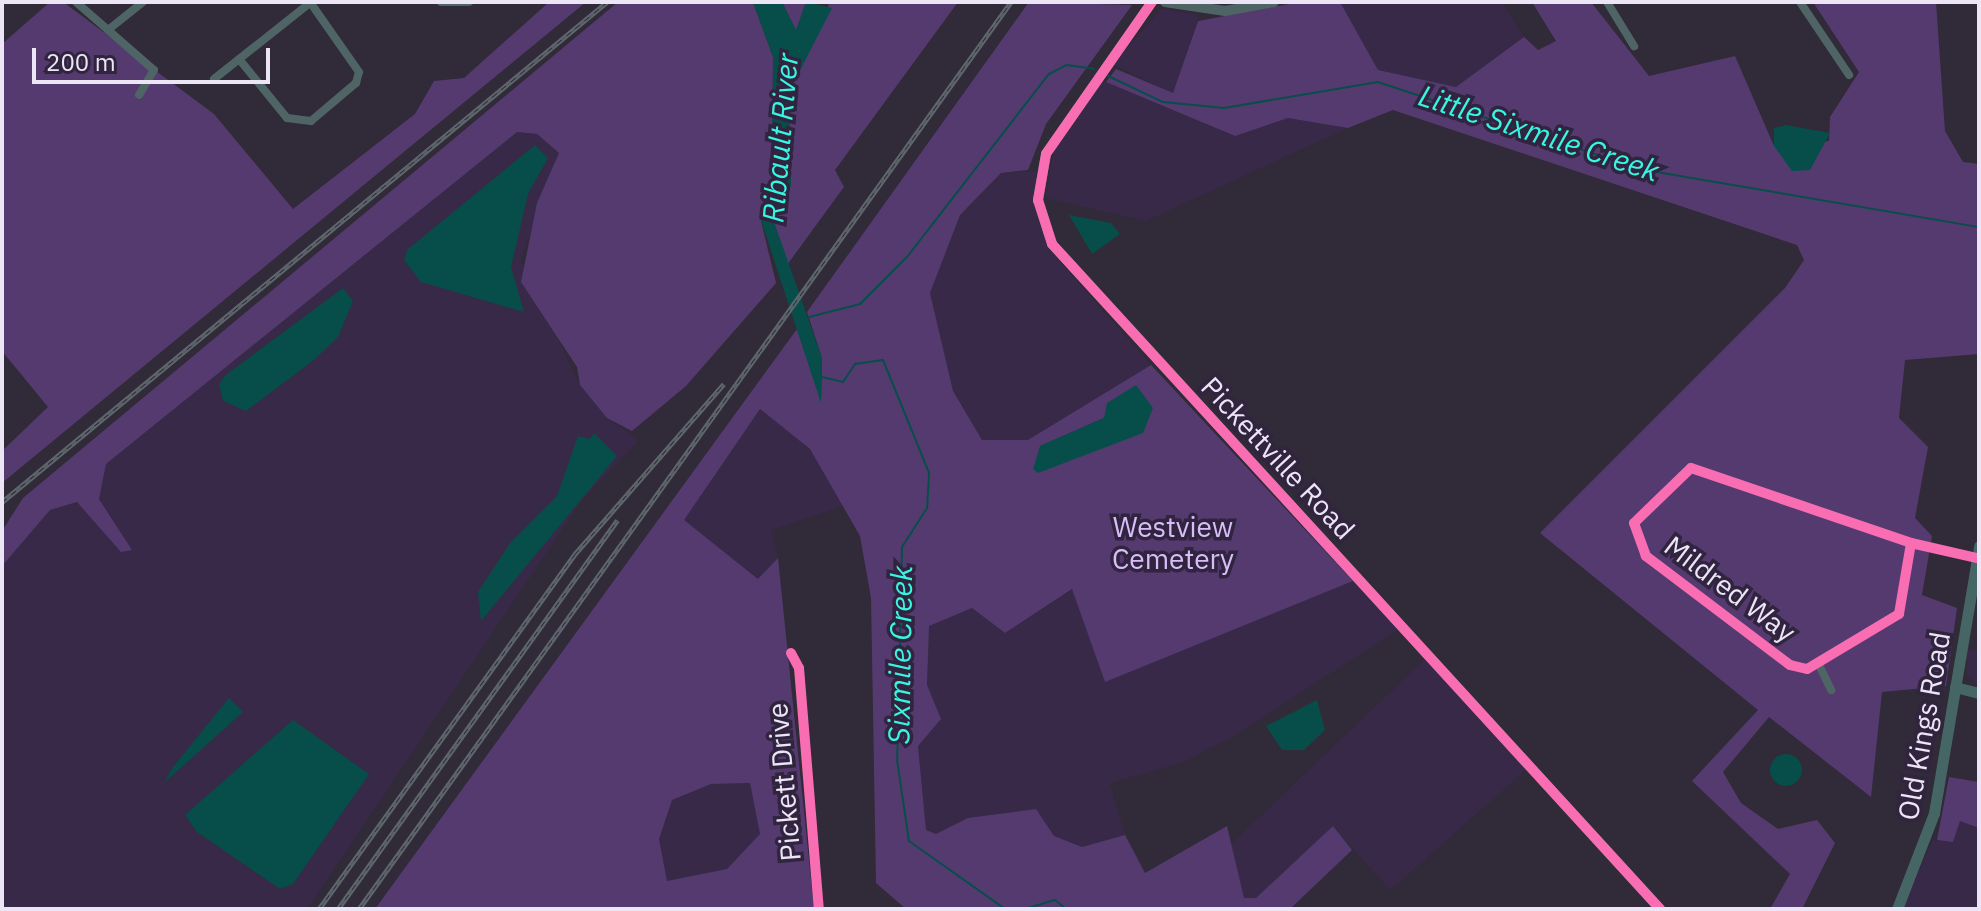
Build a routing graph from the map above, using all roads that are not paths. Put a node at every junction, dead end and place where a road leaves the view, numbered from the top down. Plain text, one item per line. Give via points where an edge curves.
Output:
1 (76, 2) edge
2 (143, 2) edge
3 (310, 2) edge
4 (441, 2) edge
5 (469, 2) edge
6 (1152, 2) edge
7 (1165, 2) edge
8 (1274, 2) edge
9 (1607, 2) edge
10 (1800, 2) edge
11 (108, 30) junction
12 (1634, 46) dead end
13 (239, 59) junction
14 (1849, 75) dead end
15 (214, 79) dead end
16 (139, 95) dead end
17 (1911, 543) junction
18 (1978, 552) edge
19 (791, 653) dead end
20 (1819, 665) junction
21 (1955, 687) junction
22 (1831, 690) dead end
23 (1979, 693) edge
24 (819, 909) edge
25 (1660, 909) edge
26 (1897, 909) edge

1 - 11 street
2 - 11 street
3 - 13 street
3 - 13 street via 359,72 333,102 298,123
4 - 5 street
6 - 25 street, Pickettville Road via 1046,154 1038,200 1052,244
7 - 8 street via 1225,11
9 - 12 street
10 - 14 street
11 - 16 street via 150,65 152,82
13 - 15 street
17 - 18 street, Mildred Way
17 - 20 street, Mildred Way via 1899,614
17 - 20 street, Mildred Way via 1691,468 1634,523 1646,556 1790,665
18 - 21 main road, Old Kings Road
19 - 24 street, Pickett Drive via 799,668
20 - 22 street
21 - 23 main road
21 - 26 main road, Old Kings Road via 1928,840

